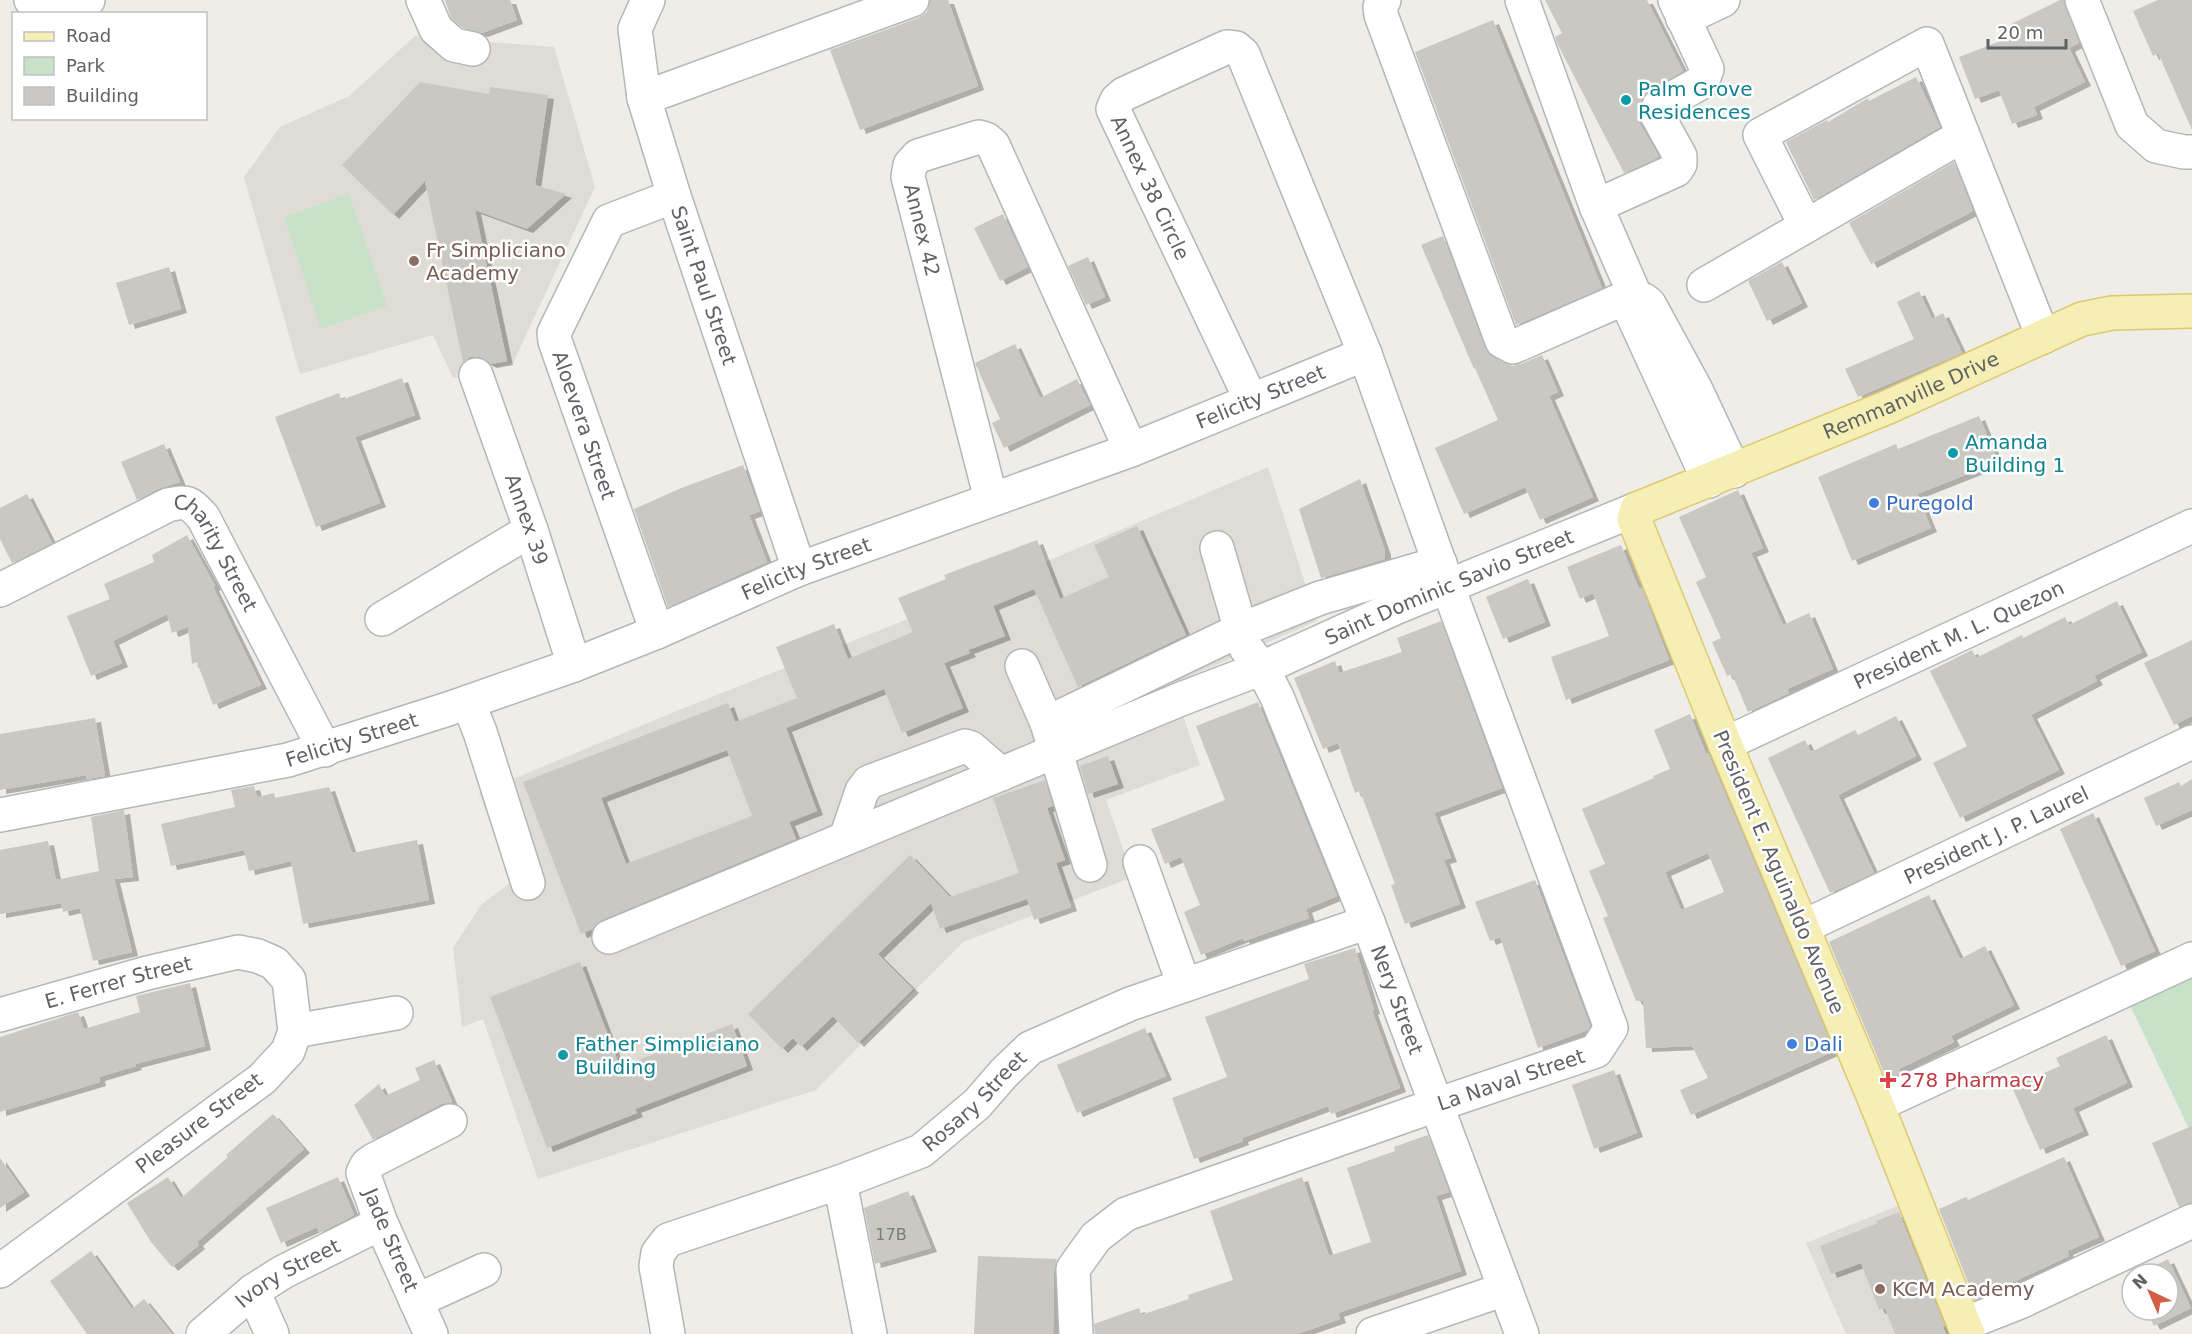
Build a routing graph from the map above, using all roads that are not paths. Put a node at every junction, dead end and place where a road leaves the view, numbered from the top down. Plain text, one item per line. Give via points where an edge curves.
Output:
1 (31, 0) edge
2 (88, 0) edge
3 (423, 0) edge
4 (648, 0) edge
5 (912, 0) edge
6 (1384, 0) edge
7 (1522, 0) edge
8 (1723, 0) edge
9 (2082, 0) edge
10 (1679, 9) edge
11 (46, 12) edge
12 (60, 12) edge
13 (473, 49) dead end
14 (644, 99) junction
15 (1962, 136) junction
16 (2192, 152) edge
17 (674, 196) junction
18 (1596, 206) junction
19 (1806, 226) junction
20 (1704, 285) dead end
21 (1635, 297) junction
22 (2192, 311) edge
23 (2043, 337) junction
24 (1365, 354) junction
25 (476, 375) dead end
26 (1251, 400) junction
27 (1131, 450) junction
28 (1721, 476) junction
29 (991, 499) junction
30 (1637, 509) junction
31 (2192, 526) edge
32 (531, 530) junction
33 (1217, 548) dead end
34 (799, 569) junction
35 (1444, 575) junction
36 (0, 590) edge
37 (382, 620) dead end
38 (1240, 630) junction
39 (657, 632) junction
40 (574, 665) junction
41 (1022, 666) dead end
42 (1262, 668) junction
43 (468, 702) junction
44 (1051, 737) junction
45 (2192, 742) edge
46 (1725, 744) junction
47 (325, 750) junction
48 (1001, 774) junction
49 (0, 815) edge
50 (846, 838) junction
51 (1140, 862) dead end
52 (1089, 865) dead end
53 (528, 883) dead end
54 (1368, 922) junction
55 (1803, 927) junction
56 (609, 938) dead end
57 (2192, 959) edge
58 (1184, 985) junction
59 (396, 1013) dead end
60 (0, 1015) edge
61 (296, 1031) junction
62 (1436, 1105) junction
63 (1877, 1105) junction
64 (450, 1121) dead end
65 (840, 1182) junction
66 (2192, 1221) edge
67 (381, 1223) junction
68 (484, 1270) dead end
69 (0, 1271) edge
70 (1505, 1290) junction
71 (253, 1291) junction
72 (416, 1301) junction
73 (1966, 1329) edge
74 (203, 1334) edge
75 (272, 1334) edge
76 (432, 1334) edge
77 (668, 1334) edge
78 (870, 1334) edge
79 (1076, 1334) edge
80 (1373, 1334) edge
81 (1522, 1334) edge

1 - 11 street
2 - 12 street
3 - 13 street via 436,29 454,45
4 - 14 street, Saint Paul Street via 635,29
5 - 14 street
6 - 21 street via 1381,15 1502,341 1513,347
7 - 18 street
8 - 10 street
9 - 16 street via 2132,125 2156,146
10 - 18 street via 1707,69 1702,82 1659,106 1656,113 1680,156 1680,164 1676,171
14 - 17 street, Saint Paul Street
15 - 19 street
15 - 19 street via 1926,44 1760,135
15 - 23 street
17 - 34 street, Saint Paul Street
17 - 39 street, Aloevera Street via 609,221 554,333
18 - 21 street
19 - 20 street
21 - 28 street via 1649,304 1673,372
22 - 23 main road, Remmanville Drive via 2112,313 2082,320
23 - 28 main road, Remmanville Drive
24 - 26 street, Felicity Street
24 - 26 street, Annex 38 Circle via 1243,54 1227,47 1124,94 1113,109
24 - 35 street
25 - 32 street, Annex 39
26 - 27 street, Felicity Street
27 - 29 street, Felicity Street
27 - 29 street, Annex 42 via 993,146 979,137 918,156 910,165 908,177
28 - 30 main road, Remmanville Drive
29 - 34 street, Felicity Street
30 - 35 street, Saint Dominic Savio Street
30 - 46 main road, President E. Aguinaldo Avenue via 1634,519
31 - 46 street, President M. L. Quezon
32 - 37 street
32 - 40 street, Annex 39
33 - 38 street, Nery Street
34 - 39 street, Felicity Street
35 - 38 street via 1320,598
35 - 42 street, Saint Dominic Savio Street via 1397,607
35 - 62 street, La Naval Street via 1611,1028 1596,1051
36 - 47 street, Charity Street via 168,505 190,504 203,517
38 - 42 street, Nery Street via 1246,648
38 - 44 street
39 - 40 street, Felicity Street
40 - 43 street, Felicity Street
41 - 44 street
42 - 44 street, Saint Dominic Savio Street
42 - 54 street, Nery Street
43 - 47 street, Felicity Street
43 - 53 street
44 - 48 street
44 - 52 street
45 - 55 street, President J. P. Laurel
46 - 55 main road, President E. Aguinaldo Avenue
47 - 49 street, Felicity Street
48 - 50 street
48 - 50 street via 965,746 869,782 862,791
50 - 56 street
51 - 58 street
54 - 58 street, Rosary Street
54 - 62 street, Nery Street
55 - 63 main road, President E. Aguinaldo Avenue
57 - 63 street
58 - 65 street, Rosary Street via 1030,1048 977,1104 921,1151
59 - 61 street
60 - 61 street, E. Ferrer Street via 238,952 274,963 289,980
61 - 69 street, Pleasure Street via 288,1051 262,1079
62 - 70 street, Nery Street
62 - 79 street, La Naval Street via 1126,1214 1096,1237 1073,1269
63 - 73 main road, President E. Aguinaldo Avenue
64 - 67 street, Jade Street via 367,1165 363,1173
65 - 77 street, Rosary Street via 668,1240 658,1253 656,1266
65 - 78 street
66 - 73 street
67 - 71 street, Ivory Street
67 - 72 street, Jade Street
68 - 72 street
70 - 80 street
70 - 81 street, Nery Street
71 - 74 street, Ivory Street
71 - 75 street
72 - 76 street, Jade Street

